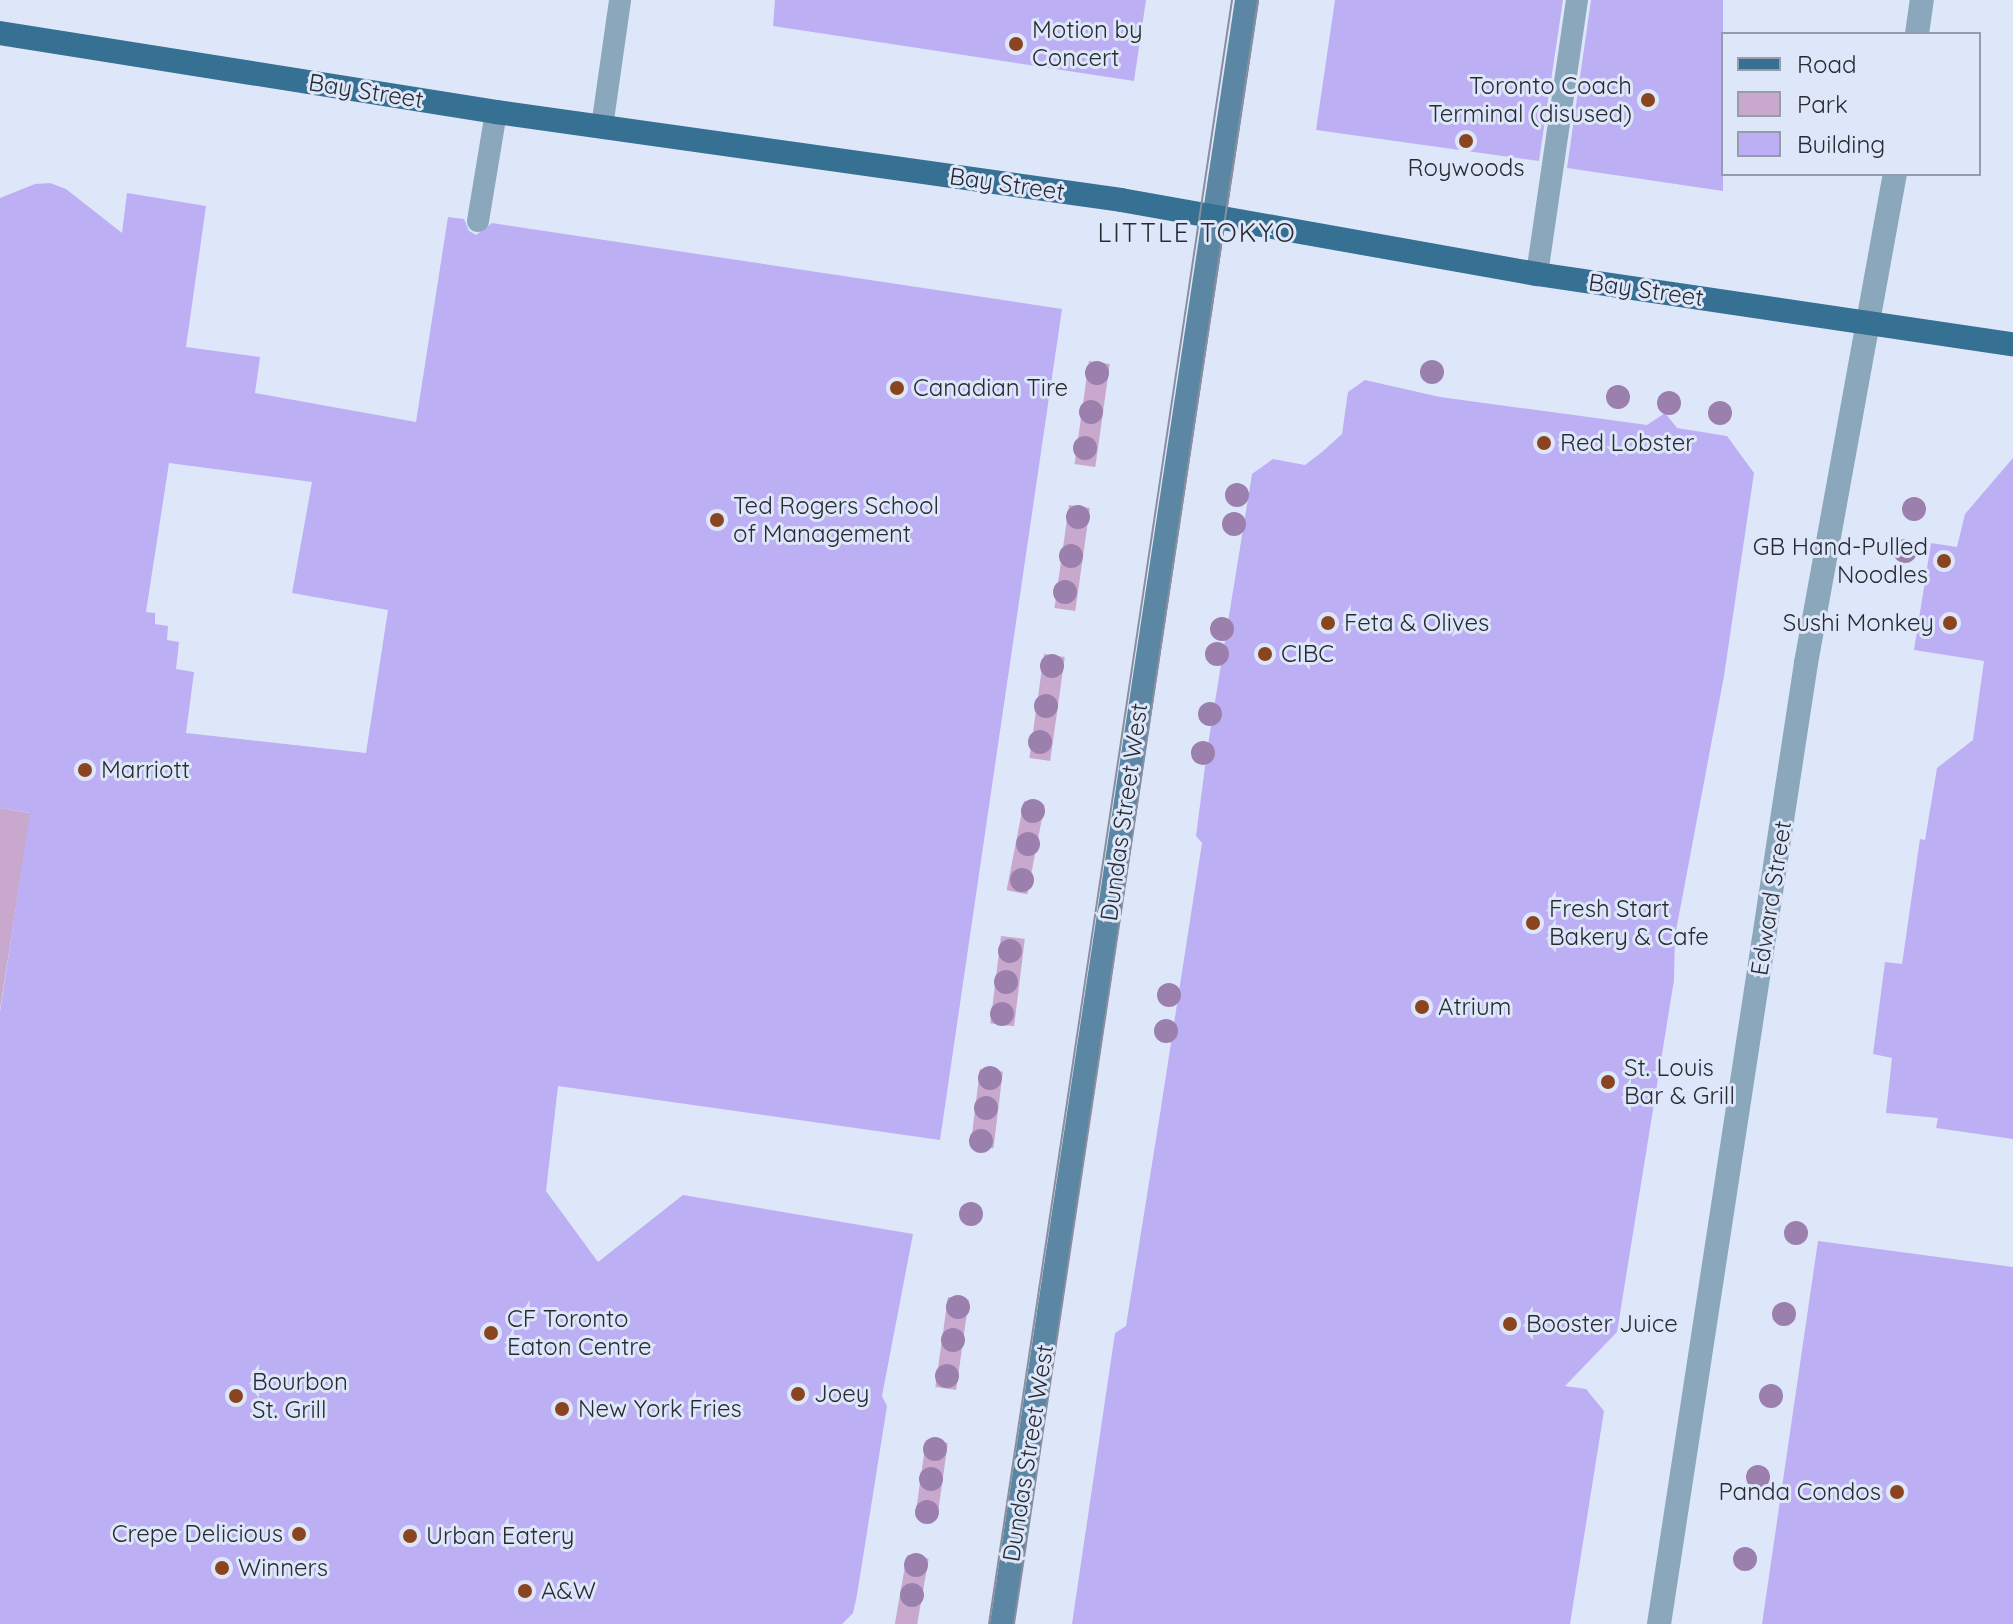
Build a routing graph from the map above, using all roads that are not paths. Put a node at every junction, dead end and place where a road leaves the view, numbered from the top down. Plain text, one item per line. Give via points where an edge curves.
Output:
1 (620, 0) edge
2 (1247, 0) edge
3 (1577, 0) edge
4 (1922, 0) edge
5 (1917, 32) edge
6 (0, 33) edge
7 (496, 112) junction
8 (602, 127) junction
9 (1895, 176) edge
10 (1214, 217) junction
11 (478, 221) dead end
12 (1537, 274) junction
13 (1869, 322) junction
14 (2013, 344) edge
15 (1002, 1624) edge
16 (1659, 1624) edge

1 - 8 lane
2 - 10 main road, Dundas Street West
3 - 12 lane
4 - 5 street
6 - 7 main road, Bay Street
7 - 8 main road, Bay Street
7 - 11 lane
8 - 10 main road, Bay Street
9 - 13 street, Edward Street
10 - 12 main road, Bay Street
10 - 15 main road, Dundas Street West
12 - 13 main road, Bay Street
13 - 14 main road, Bay Street
13 - 16 street, Edward Street via 1806,663

